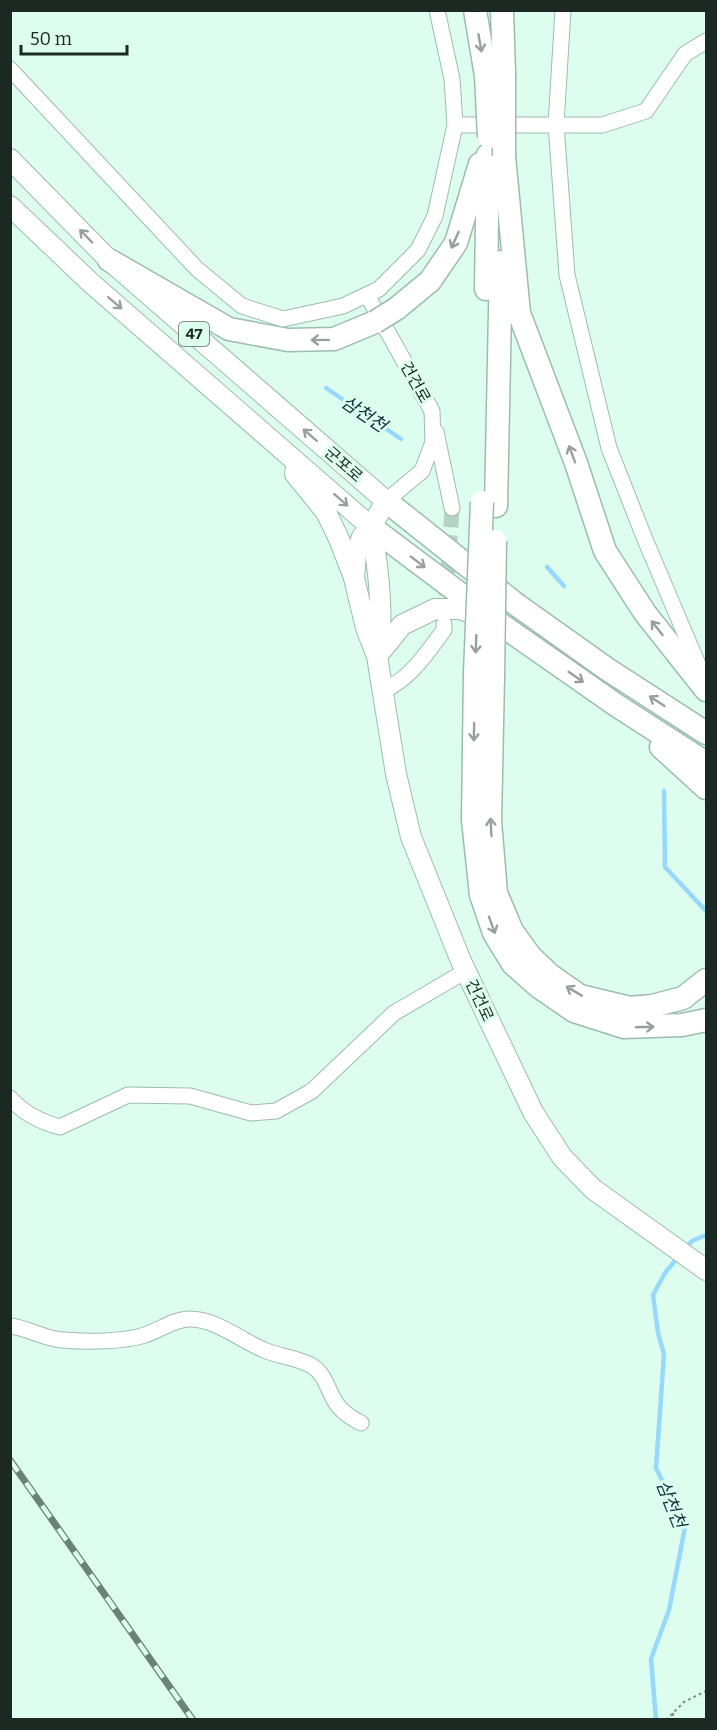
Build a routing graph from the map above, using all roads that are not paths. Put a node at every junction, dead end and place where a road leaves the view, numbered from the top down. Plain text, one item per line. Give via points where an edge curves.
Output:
1 (436, 10) edge
2 (475, 10) edge
3 (502, 10) edge
4 (563, 10) edge
5 (706, 41) edge
6 (10, 69) edge
7 (495, 74) junction
8 (556, 124) junction
9 (455, 125) junction
10 (490, 128) junction
11 (496, 156) junction
12 (10, 159) edge
13 (10, 206) edge
14 (109, 260) junction
15 (368, 295) junction
16 (432, 411) junction
17 (297, 463) junction
18 (386, 501) junction
19 (452, 508) tunnel mouth
20 (371, 527) junction
21 (354, 578) junction
22 (444, 624) tunnel mouth
23 (503, 626) junction
24 (377, 656) junction
25 (484, 676) junction
26 (706, 685) edge
27 (706, 690) edge
28 (383, 691) junction
29 (616, 705) junction
30 (706, 733) edge
31 (706, 763) edge
32 (706, 788) edge
33 (465, 970) junction
34 (706, 980) edge
35 (706, 1020) edge
36 (10, 1098) edge
37 (706, 1270) edge
38 (10, 1326) edge
39 (361, 1424) dead end

1 - 9 street via 452,79
2 -> 7 highway
3 - 7 highway
4 - 8 street
5 - 8 street via 685,54 646,111 602,126
6 - 15 street via 197,269 242,306 283,320 343,306
7 - 10 highway, bridge
7 - 11 highway, bridge
8 - 9 street
8 - 26 street via 567,275 609,448
9 - 15 street via 435,216 418,250 380,289
10 - 11 highway
10 -> 14 highway, bridge via 456,243 430,281 375,322 334,339 288,340 229,329
11 - 25 highway, bridge
27 -> 11 highway via 645,613 605,551 519,314
14 -> 12 main road, 군포로 / 47
13 -> 17 main road, 군포로 / 47
18 -> 14 main road, 군포로 / 47
15 - 16 street, 건건로
16 - 18 street, 건건로 via 434,442 422,471
16 - 19 street
17 -> 20 main road, 군포로 / 47
17 - 21 main road via 295,474 326,512
18 - 20 main road, 건건로
30 -> 18 highway, 군포로 / 47 via 517,605
20 - 21 main road, 건건로 via 362,537 356,554
20 -> 23 highway, 군포로 / 47
20 - 24 main road, 건건로 via 380,634
21 - 24 main road, 건건로
22 - 28 street via 444,630 415,669
23 - 24 main road via 460,609 435,609 402,625
23 -> 29 highway, 군포로 / 47
24 - 28 main road, 건건로
34 -> 25 highway via 684,998 630,1008 580,996 530,956 512,931 496,893
25 -> 35 highway via 473,820 482,895 494,933 513,964 574,1011 624,1027
28 - 33 main road, 건건로 via 411,837
29 - 31 highway, 군포로 / 47
29 - 32 highway
33 - 36 street via 394,1013 312,1090 276,1111 251,1113 190,1096 128,1095 60,1127 42,1123
33 - 37 main road, 건건로 via 533,1112 562,1157 593,1189
38 - 39 street via 63,1341 131,1338 188,1319 206,1322 264,1350 314,1367 324,1377 338,1406

